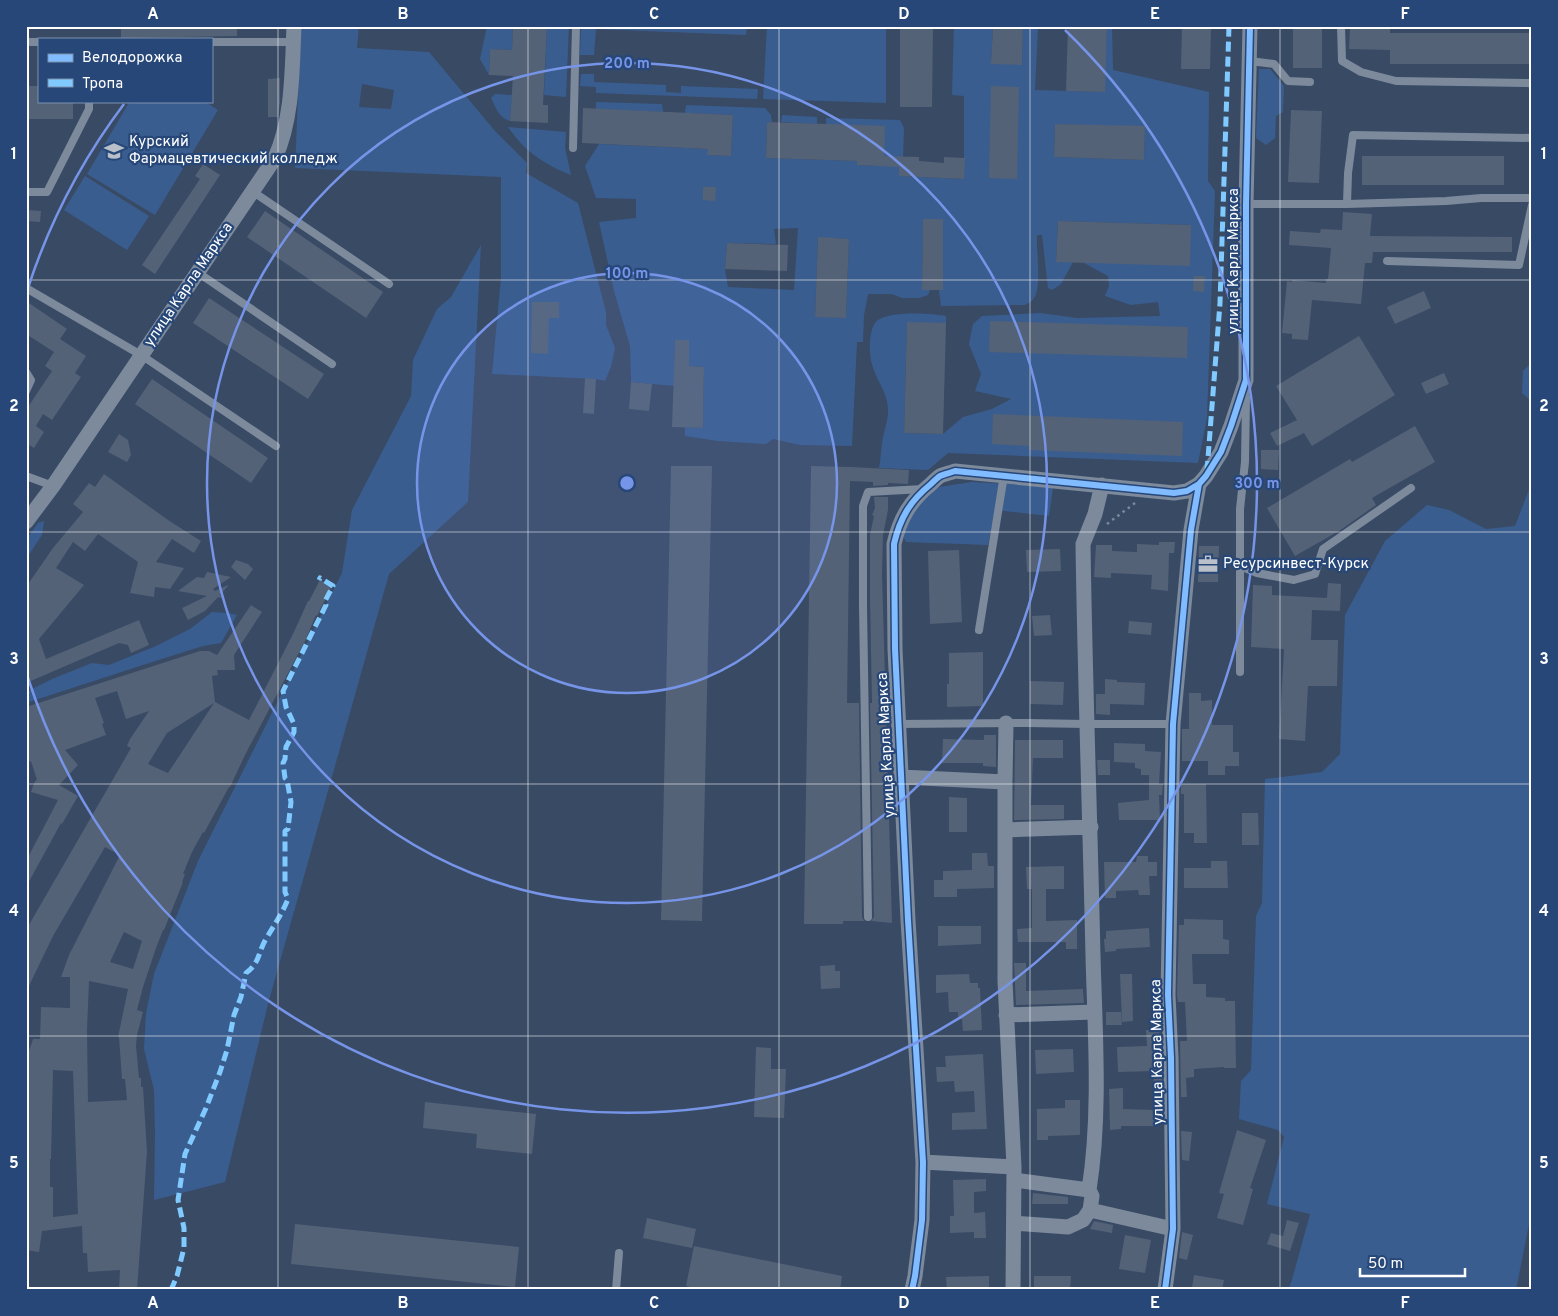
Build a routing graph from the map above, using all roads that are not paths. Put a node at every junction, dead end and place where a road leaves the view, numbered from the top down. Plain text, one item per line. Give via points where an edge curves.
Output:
1 (294, 26) edge
2 (576, 26) edge
3 (1250, 26) edge
4 (1340, 26) edge
5 (212, 42) edge
6 (293, 42) junction
7 (1250, 61) junction
8 (1310, 82) dead end
9 (1532, 85) edge
10 (89, 102) edge
11 (1532, 138) edge
12 (573, 148) dead end
13 (252, 190) junction
14 (26, 192) edge
15 (1532, 198) edge
16 (1246, 204) junction
17 (1347, 204) junction
18 (1532, 205) edge
19 (1387, 261) dead end
20 (197, 272) junction
21 (390, 284) dead end
22 (26, 288) edge
23 (141, 355) junction
24 (332, 364) dead end
25 (26, 372) edge
26 (1246, 380) junction
27 (26, 391) edge
28 (276, 446) dead end
29 (1004, 475) junction
30 (26, 476) edge
31 (1199, 484) junction
32 (1102, 485) junction
33 (53, 486) junction
34 (1411, 488) dead end
35 (924, 489) junction
36 (26, 522) edge
37 (1240, 566) junction
38 (978, 630) dead end
39 (1240, 672) dead end
40 (1006, 723) junction
41 (898, 724) junction
42 (1087, 724) junction
43 (1173, 724) junction
44 (901, 778) junction
45 (1004, 782) junction
46 (1091, 827) junction
47 (1005, 830) junction
48 (868, 917) dead end
49 (1094, 1012) junction
50 (1006, 1015) junction
51 (924, 1162) junction
52 (1014, 1173) junction
53 (1089, 1190) junction
54 (1090, 1210) junction
55 (1014, 1222) junction
56 (1174, 1229) junction
57 (620, 1253) dead end
58 (616, 1290) edge
59 (912, 1290) edge
60 (1013, 1290) edge
61 (1165, 1290) edge

1 - 6 street, улица Карла Маркса
2 - 12 lane
3 - 7 street, улица Карла Маркса
4 - 9 lane via 1342,61 1361,72 1396,81
5 - 6 lane
6 - 13 street, улица Карла Маркса via 290,99 282,142 275,158
7 - 8 lane via 1274,64 1288,81
7 - 16 street, улица Карла Маркса
10 - 14 lane via 89,109 47,192
11 - 17 lane via 1353,135
13 - 20 street, улица Карла Маркса
13 - 21 lane
15 - 17 lane
16 - 17 lane
16 - 26 street, улица Карла Маркса
18 - 19 lane via 1519,265
20 - 23 street, улица Карла Маркса
20 - 24 lane
22 - 23 lane
23 - 28 lane
23 - 33 street, улица Карла Маркса
25 - 27 lane via 31,380
26 - 31 street, улица Карла Маркса via 1221,452
26 - 37 lane
29 - 32 street, улица Карла Маркса
29 - 35 street, улица Карла Маркса via 955,471 940,476
29 - 38 lane
30 - 33 lane
31 - 32 street, улица Карла Маркса via 1187,491 1174,493
31 - 43 street, улица Карла Маркса via 1191,530
32 - 42 street via 1083,544
33 - 36 street, улица Карла Маркса
34 - 37 lane via 1323,549 1315,574 1294,580
35 - 41 street, улица Карла Маркса via 903,516 894,544
35 - 48 lane via 868,492 863,506
37 - 39 lane
40 - 41 lane
40 - 42 lane
40 - 45 street
41 - 44 street, улица Карла Маркса
42 - 43 lane
42 - 46 street
43 - 56 street, улица Карла Маркса via 1168,995
44 - 45 street
44 - 51 street, улица Карла Маркса
45 - 47 street
46 - 47 street
46 - 49 street
47 - 50 street
49 - 50 street
49 - 53 street via 1096,1102 1094,1161
50 - 52 street
51 - 52 street
51 - 59 street, улица Карла Маркса via 922,1220
52 - 53 street
52 - 55 street
53 - 54 street via 1092,1196
54 - 55 street via 1083,1220 1068,1227
54 - 56 street
55 - 60 street
56 - 61 street, улица Карла Маркса
57 - 58 lane

